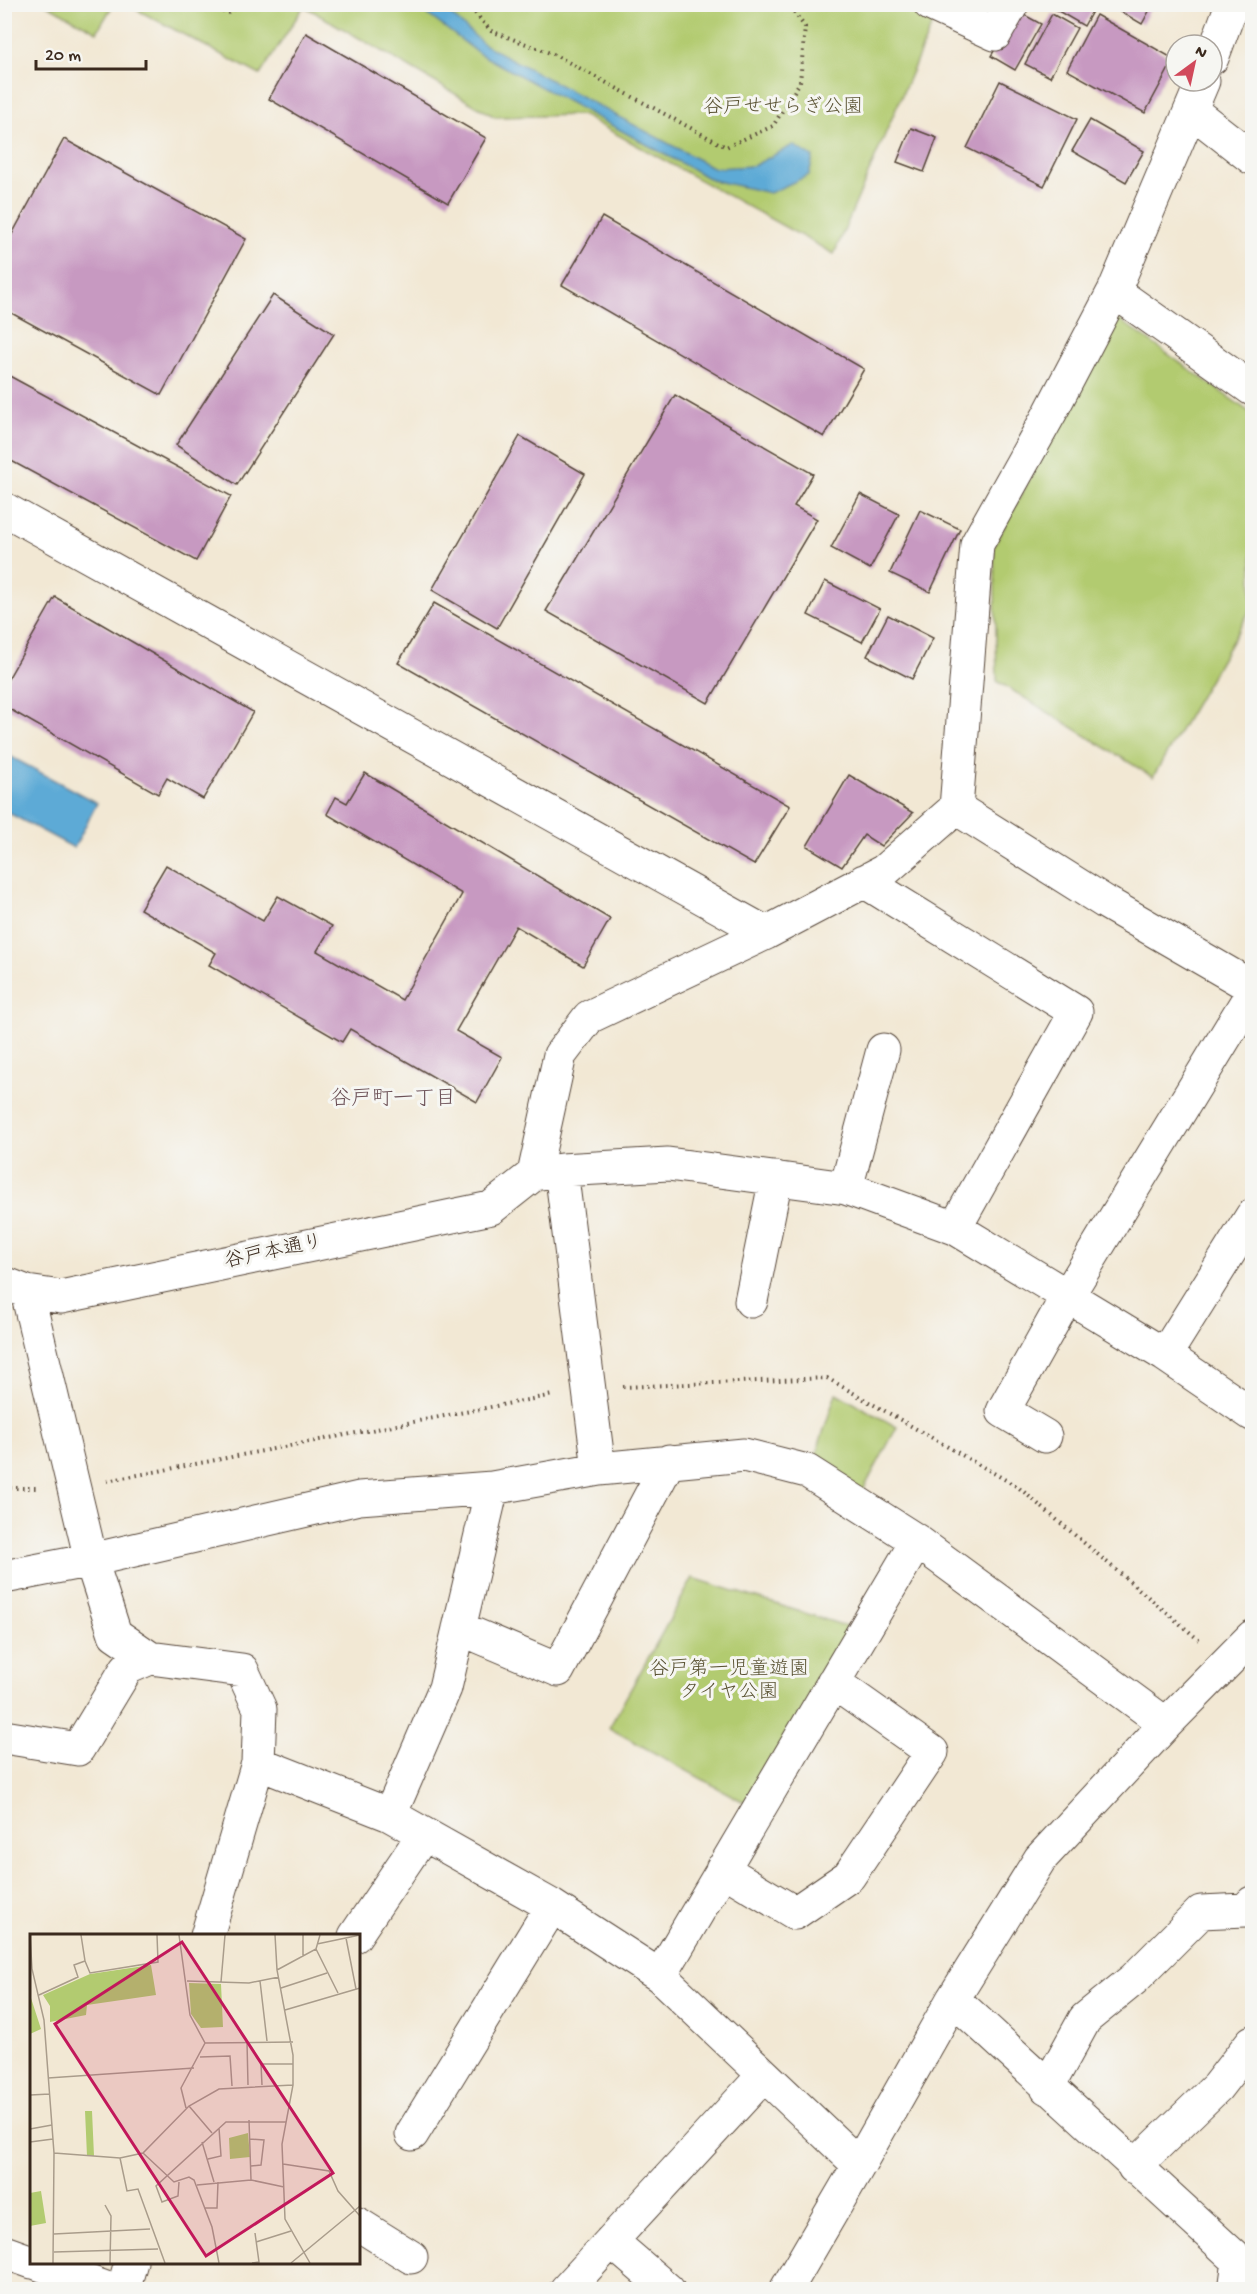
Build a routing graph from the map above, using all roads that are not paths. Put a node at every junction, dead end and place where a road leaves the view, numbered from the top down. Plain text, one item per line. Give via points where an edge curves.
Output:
1 (930, 4) edge
2 (1012, 4) edge
3 (1232, 4) edge
4 (1221, 33) edge
5 (1199, 93) edge
6 (1192, 111) junction
7 (1252, 158) edge
8 (1114, 291) junction
9 (1252, 389) edge
10 (4, 509) edge
11 (956, 808) junction
12 (864, 881) junction
13 (766, 933) junction
14 (1252, 987) edge
15 (1252, 993) edge
16 (883, 1050) dead end
17 (548, 1172) junction
18 (776, 1178) junction
19 (846, 1188) junction
20 (1252, 1216) edge
21 (955, 1228) junction
22 (16, 1287) edge
23 (1068, 1295) junction
24 (751, 1301) dead end
25 (1165, 1355) junction
26 (1252, 1414) edge
27 (1045, 1436) dead end
28 (669, 1461) junction
29 (599, 1469) junction
30 (492, 1488) junction
31 (917, 1541) junction
32 (91, 1560) junction
33 (4, 1577) edge
34 (459, 1628) junction
35 (1252, 1637) edge
36 (150, 1658) junction
37 (833, 1682) junction
38 (1166, 1724) junction
39 (4, 1737) edge
40 (258, 1763) junction
41 (390, 1815) junction
42 (424, 1834) junction
43 (722, 1869) junction
44 (1252, 1903) edge
45 (552, 1906) junction
46 (207, 1934) edge
47 (355, 1934) edge
48 (660, 1976) junction
49 (953, 1999) junction
50 (1252, 2042) edge
51 (764, 2074) junction
52 (1047, 2088) junction
53 (412, 2134) dead end
54 (859, 2165) junction
55 (1134, 2167) junction
56 (360, 2225) edge
57 (611, 2241) junction
58 (4, 2252) edge
59 (411, 2257) dead end
60 (30, 2261) edge
61 (39, 2264) edge
62 (131, 2264) edge
63 (111, 2289) edge
64 (123, 2289) edge
65 (566, 2289) edge
66 (668, 2289) edge
67 (786, 2289) edge
68 (1235, 2289) edge

1 - 2 street via 995,34
3 - 4 street
5 - 6 street
6 - 7 street
6 - 8 street
8 - 9 street
8 - 11 street via 977,544
10 - 13 street
11 - 12 street via 884,871
11 - 14 street
12 - 13 street
12 - 21 street via 1076,1012
13 - 17 street via 589,1017 560,1055
15 - 23 street
16 - 19 street
17 - 18 street via 668,1164
17 - 22 street, 谷戸本通り via 491,1208 61,1297
17 - 29 street
18 - 19 street
18 - 24 street
19 - 21 street
20 - 25 street
21 - 23 street
22 - 32 street
23 - 25 street
23 - 27 street via 1003,1411
25 - 26 street
28 - 29 street
28 - 31 street via 744,1455 807,1471
28 - 34 street via 558,1670
29 - 30 street
30 - 32 street via 359,1498
30 - 34 street
31 - 37 street
31 - 38 street
32 - 33 street
32 - 36 street via 115,1634
34 - 41 street via 445,1688
35 - 38 street
36 - 39 street via 127,1668 78,1749
36 - 40 street via 242,1670 260,1710
37 - 43 street
37 - 43 street via 932,1752 849,1876 795,1913
38 - 49 street via 1040,1859
40 - 41 street
40 - 46 street
41 - 42 street
42 - 45 street
42 - 47 street
43 - 48 street
44 - 52 street via 1245,1910 1202,1912 1085,2019
45 - 48 street
45 - 53 street
48 - 51 street
49 - 52 street
49 - 54 street
50 - 55 street via 1217,2087
51 - 54 street
51 - 57 street
52 - 55 street
54 - 67 street
55 - 68 street via 1239,2261
56 - 59 street
57 - 65 street
57 - 66 street
58 - 60 street
61 - 63 street
62 - 64 street

